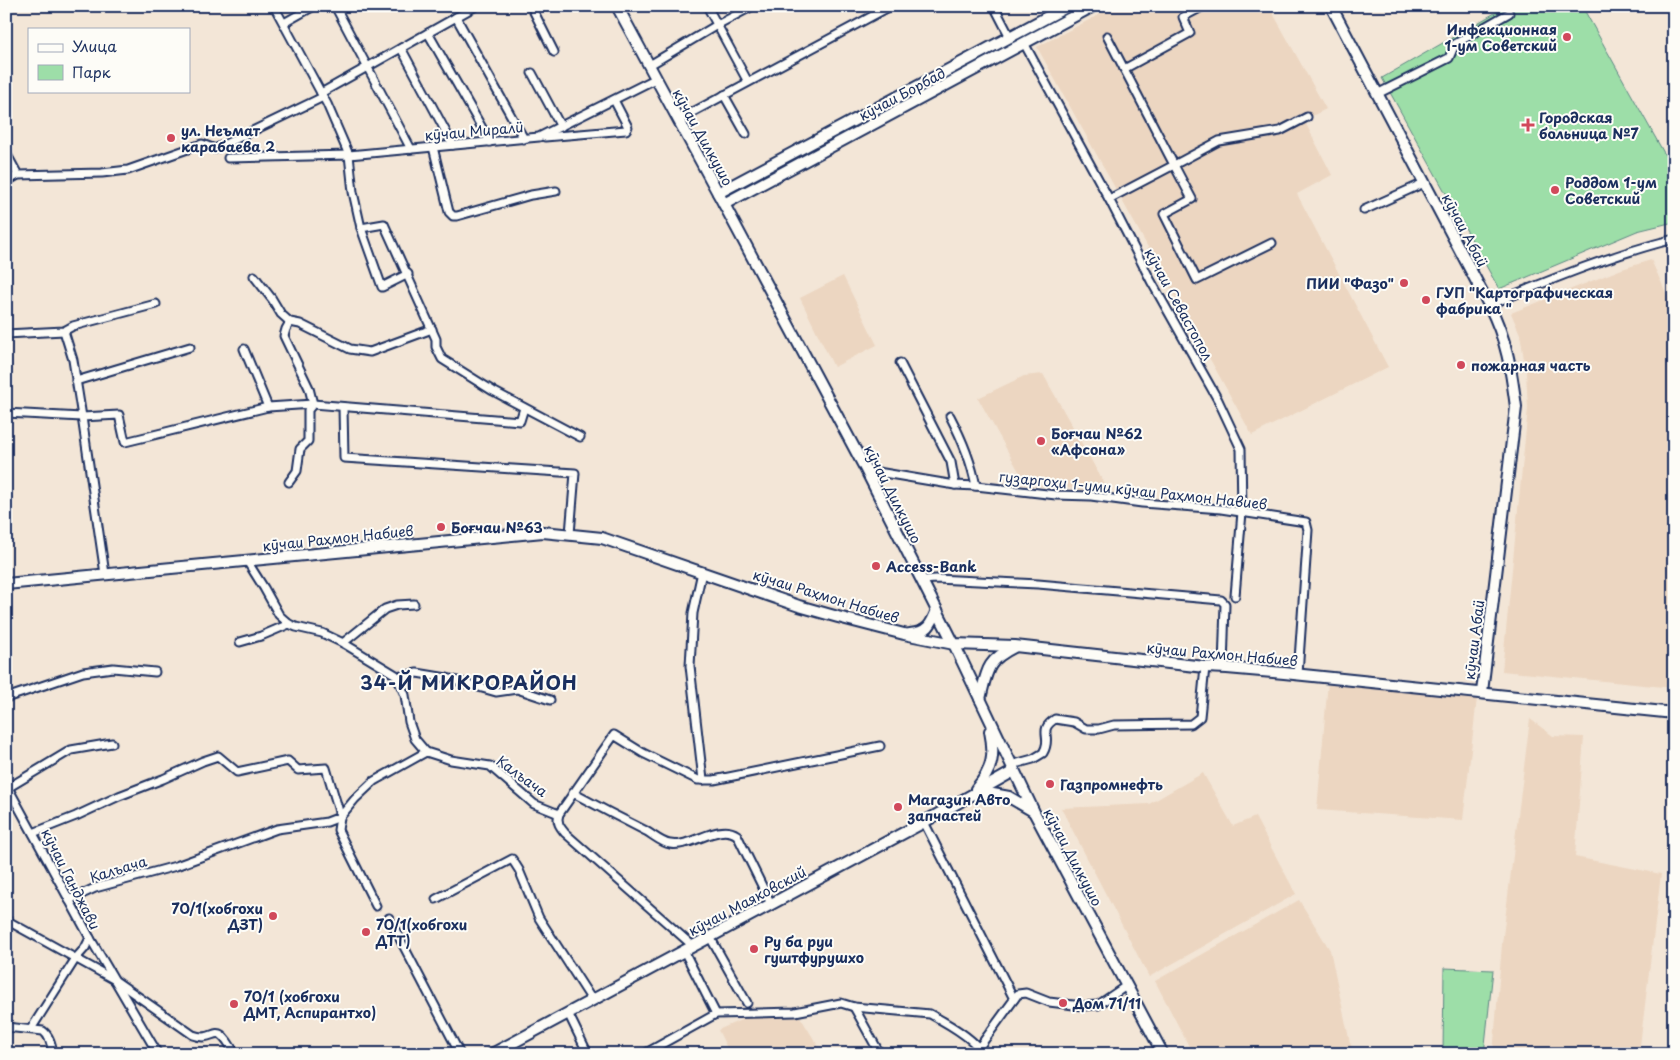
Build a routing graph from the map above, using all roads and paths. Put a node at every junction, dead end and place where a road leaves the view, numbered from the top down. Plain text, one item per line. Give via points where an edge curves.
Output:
1 (274, 6) edge
2 (314, 6) edge
3 (335, 6) edge
4 (476, 6) edge
5 (531, 6) edge
6 (616, 6) edge
7 (707, 6) edge
8 (753, 6) edge
9 (891, 6) edge
10 (994, 6) edge
11 (1068, 6) edge
12 (1093, 6) edge
13 (1204, 6) edge
14 (1331, 6) edge
15 (1509, 13) dead end
16 (456, 17) junction
17 (284, 23) junction
18 (717, 25) junction
19 (428, 33) junction
20 (1010, 36) junction
21 (1107, 36) dead end
22 (1024, 43) junction
23 (401, 48) junction
24 (554, 52) dead end
25 (648, 66) junction
26 (367, 67) junction
27 (1124, 68) junction
28 (532, 73) dead end
29 (655, 79) junction
30 (748, 82) junction
31 (1378, 94) junction
32 (322, 95) junction
33 (724, 95) junction
34 (614, 100) junction
35 (1307, 117) dead end
36 (678, 120) junction
37 (561, 127) junction
38 (746, 134) dead end
39 (540, 137) junction
40 (524, 139) junction
41 (490, 142) junction
42 (453, 145) junction
43 (433, 147) junction
44 (411, 149) junction
45 (6, 153) edge
46 (349, 155) junction
47 (228, 158) dead end
48 (1174, 165) junction
49 (18, 175) junction
50 (6, 182) edge
51 (1424, 183) junction
52 (556, 191) dead end
53 (718, 193) junction
54 (1109, 199) junction
55 (724, 204) junction
56 (1364, 210) dead end
57 (361, 228) junction
58 (1674, 239) edge
59 (1272, 243) dead end
60 (408, 274) junction
61 (254, 276) dead end
62 (156, 304) dead end
63 (1489, 305) junction
64 (290, 322) junction
65 (432, 329) junction
66 (64, 331) junction
67 (6, 334) edge
68 (190, 347) dead end
69 (244, 349) dead end
70 (900, 363) dead end
71 (76, 381) junction
72 (313, 404) junction
73 (268, 407) junction
74 (343, 407) junction
75 (524, 408) junction
76 (6, 413) edge
77 (950, 416) dead end
78 (82, 417) junction
79 (580, 437) dead end
80 (866, 470) junction
81 (289, 482) dead end
82 (955, 486) junction
83 (976, 486) junction
84 (1242, 512) junction
85 (570, 534) junction
86 (247, 561) junction
87 (702, 572) junction
88 (105, 574) junction
89 (923, 580) junction
90 (6, 584) edge
91 (1235, 596) dead end
92 (414, 604) dead end
93 (937, 610) junction
94 (289, 624) junction
95 (904, 634) junction
96 (240, 642) dead end
97 (343, 644) junction
98 (954, 644) junction
99 (1016, 646) junction
100 (1205, 667) junction
101 (1223, 668) junction
102 (155, 672) dead end
103 (1298, 674) junction
104 (398, 677) junction
105 (1482, 692) junction
106 (6, 698) edge
107 (980, 699) junction
108 (550, 700) dead end
109 (1674, 713) edge
110 (988, 717) junction
111 (112, 743) dead end
112 (880, 746) dead end
113 (426, 752) junction
114 (1013, 768) junction
115 (704, 780) junction
116 (7, 787) edge
117 (974, 792) junction
118 (573, 793) junction
119 (1034, 812) junction
120 (559, 814) junction
121 (340, 817) junction
122 (924, 822) junction
123 (33, 833) junction
124 (436, 899) dead end
125 (70, 900) junction
126 (771, 904) junction
127 (376, 906) dead end
128 (389, 918) dead end
129 (6, 920) edge
130 (710, 937) junction
131 (90, 938) junction
132 (689, 948) junction
133 (76, 958) junction
134 (113, 979) junction
135 (1126, 986) junction
136 (1014, 999) junction
137 (592, 1000) junction
138 (746, 1003) dead end
139 (854, 1007) junction
140 (568, 1013) junction
141 (716, 1014) junction
142 (6, 1027) edge
143 (31, 1029) junction
144 (980, 1046) junction
145 (53, 1054) edge
146 (158, 1054) edge
147 (235, 1054) edge
148 (460, 1054) edge
149 (492, 1054) edge
150 (588, 1054) edge
151 (644, 1054) edge
152 (880, 1054) edge
153 (984, 1054) edge
154 (1163, 1054) edge

1 - 17 street
2 - 17 street
3 - 26 street
4 - 16 street
5 - 24 street
6 - 25 main road, кӯчаи Дилкушо
7 - 18 street
8 - 18 street
9 - 30 street
10 - 20 street
11 - 20 main road, кӯчаи Борбад
12 - 22 main road, кӯчаи Борбад
13 - 27 street via 1182,17 1190,33
14 - 31 main road, кӯчаи Абаӣ
15 - 31 street via 1455,44 1450,58
16 - 19 street
16 - 40 street
17 - 32 street
18 - 25 street
18 - 30 street
19 - 23 street
19 - 41 street
20 - 53 main road, кӯчаи Борбад
21 - 27 street
22 - 54 street, кӯчаи Севастопол
22 - 55 main road, кӯчаи Борбад
23 - 26 street
23 - 42 street
25 - 29 main road, кӯчаи Дилкушо
26 - 32 street
26 - 44 street
27 - 48 street
28 - 37 street
29 - 34 street, кӯчаи Миралӣ
29 - 36 main road, кӯчаи Дилкушо
30 - 33 street
31 - 51 main road, кӯчаи Абаӣ
32 - 46 street
32 - 49 street via 215,148 202,144 128,170
33 - 36 street
33 - 38 street
34 - 37 street, кӯчаи Миралӣ
34 - 39 street via 628,127 626,130
35 - 48 street via 1280,131 1219,141
36 - 53 main road, кӯчаи Дилкушо
37 - 39 street, кӯчаи Миралӣ
39 - 40 street, кӯчаи Миралӣ
40 - 41 street, кӯчаи Миралӣ
41 - 42 street, кӯчаи Миралӣ
42 - 43 street, кӯчаи Миралӣ
43 - 44 street, кӯчаи Миралӣ
43 - 52 street via 452,216
44 - 46 street, кӯчаи Миралӣ
45 - 49 street
46 - 47 street, кӯчаи Миралӣ
46 - 57 street
48 - 54 street
48 - 59 street via 1192,199 1164,214 1197,280
49 - 50 street
51 - 56 street
51 - 63 main road, кӯчаи Абаӣ
53 - 55 main road, кӯчаи Дилкушо
54 - 84 street, кӯчаи Севастопол via 1218,400 1241,449
55 - 80 main road, кӯчаи Дилкушо
57 - 60 street via 384,224
57 - 60 street via 382,287
58 - 63 street via 1586,265
60 - 65 street
61 - 64 street
62 - 66 street via 72,326
63 - 105 main road, кӯчаи Абаӣ via 1500,325 1511,362 1516,407
64 - 65 street via 350,349 370,352
64 - 72 street via 284,336 309,388
65 - 75 street via 442,359
66 - 67 street
66 - 71 street
68 - 71 street
69 - 73 street
70 - 82 street via 951,462
71 - 78 street
72 - 73 street
72 - 74 street
72 - 81 street via 308,410 308,441 300,448 297,471
73 - 78 street via 124,442 118,416
74 - 75 street via 520,421
74 - 85 street via 344,458 575,473
75 - 79 street
76 - 78 street
77 - 83 street via 965,446
78 - 88 street
80 - 82 street, гузаргоҳи 1-уми кӯчаи Раҳмон Навиев
80 - 89 main road, кӯчаи Дилкушо
82 - 83 street, гузаргоҳи 1-уми кӯчаи Раҳмон Навиев
83 - 84 street, гузаргоҳи 1-уми кӯчаи Раҳмон Навиев
84 - 91 street, кӯчаи Севастопол
84 - 103 street, гузаргоҳи 1-уми кӯчаи Раҳмон Навиев via 1306,522
85 - 86 main road, кӯчаи Раҳмон Набиев via 543,532
85 - 87 main road, кӯчаи Раҳмон Набиев via 602,538
86 - 88 main road, кӯчаи Раҳмон Набиев
86 - 94 street via 279,615
87 - 95 main road, кӯчаи Раҳмон Набиев via 838,617
87 - 115 street via 693,613 690,666
88 - 90 main road, кӯчаи Раҳмон Набиев
89 - 93 main road, кӯчаи Дилкушо
89 - 101 street via 1038,584 1221,600 1224,604
92 - 97 street via 386,609
93 - 95 main road via 927,629
93 - 98 main road, кӯчаи Дилкушо
94 - 96 street
94 - 97 street
95 - 98 main road, кӯчаи Раҳмон Набиев
97 - 104 street
98 - 99 main road, кӯчаи Раҳмон Набиев
98 - 107 main road, кӯчаи Дилкушо
99 - 100 main road, кӯчаи Раҳмон Набиев
99 - 107 main road via 992,661
100 - 101 main road, кӯчаи Раҳмон Набиев
100 - 114 street via 1200,717 1191,724 1114,724 1086,729 1074,722 1055,719 1047,724 1043,753
101 - 103 main road, кӯчаи Раҳмон Набиев
102 - 106 street via 114,668 84,672
103 - 105 main road, кӯчаи Раҳмон Набиев
104 - 108 street via 417,673 496,692 517,689
104 - 113 street via 405,695 408,722 415,739
105 - 109 main road, кӯчаи Раҳмон Набиев
107 - 110 main road, кӯчаи Дилкушо
110 - 114 main road, кӯчаи Дилкушо
110 - 117 main road via 994,749 992,764
111 - 116 street via 71,750
112 - 115 street
113 - 120 street, Калъача via 490,766 534,804
113 - 121 street via 374,781
114 - 117 main road, кӯчаи Маяковский
114 - 119 main road, кӯчаи Дилкушо
115 - 118 street via 675,770 614,735
116 - 123 street, кӯчаи Ганджави
117 - 119 main road via 1009,797
117 - 122 main road, кӯчаи Маяковский
118 - 120 street
118 - 126 street via 669,844 689,843 702,836 728,830 732,832 737,835
119 - 135 main road, кӯчаи Дилкушо
120 - 132 street via 557,819 565,833
121 - 123 street via 326,768 298,770 288,761 236,772 218,756
121 - 125 street, Калъача via 278,829 176,866 95,888
121 - 127 street via 338,830
122 - 126 main road, кӯчаи Маяковский
122 - 136 street
123 - 125 street, кӯчаи Ганджави
124 - 137 street via 512,859 539,918
125 - 131 street, кӯчаи Ганджави
126 - 130 main road, кӯчаи Маяковский
128 - 148 street
129 - 133 street
130 - 132 main road, кӯчаи Маяковский
130 - 138 street
131 - 133 street, кӯчаи Ганджави
131 - 134 street
132 - 137 main road, кӯчаи Маяковский
132 - 141 street
133 - 134 street
133 - 143 street, кӯчаи Ганджави
134 - 146 street
134 - 147 street via 193,1035 222,1034
135 - 136 street via 1098,1005 1049,1002 1026,993 1018,994
135 - 154 main road, кӯчаи Дилкушо
136 - 144 street
137 - 140 main road, кӯчаи Маяковский
139 - 141 street via 841,1003 795,1012
139 - 144 street via 930,1014
139 - 152 street
140 - 149 main road, кӯчаи Маяковский
140 - 150 street
141 - 151 street
142 - 143 street
143 - 145 street via 47,1034
144 - 153 street

